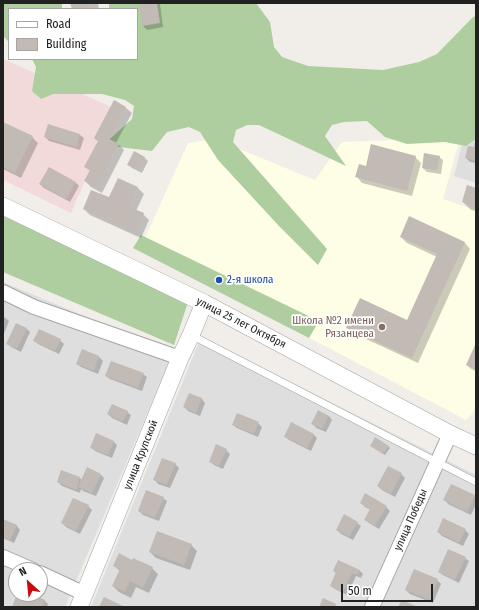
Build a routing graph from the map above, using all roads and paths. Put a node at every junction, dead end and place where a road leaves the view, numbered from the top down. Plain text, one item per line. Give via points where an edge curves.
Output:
1 (3, 206) edge
2 (3, 292) edge
3 (204, 303) junction
4 (191, 335) junction
5 (180, 358) junction
6 (450, 434) junction
7 (476, 446) edge
8 (437, 462) junction
9 (476, 482) edge
10 (3, 557) edge
11 (15, 562) edge
12 (48, 578) edge
13 (82, 600) edge
14 (372, 607) edge

1 - 3 street, улица 25 лет Октября
2 - 5 street via 34,306
3 - 4 street, улица Крупской
3 - 6 street, улица 25 лет Октября
4 - 5 street, улица Крупской
4 - 8 lane
5 - 13 street, улица Крупской
6 - 7 street, улица 25 лет Октября
6 - 8 street, улица Победы
8 - 9 lane
8 - 14 street, улица Победы
10 - 11 street
12 - 13 street

